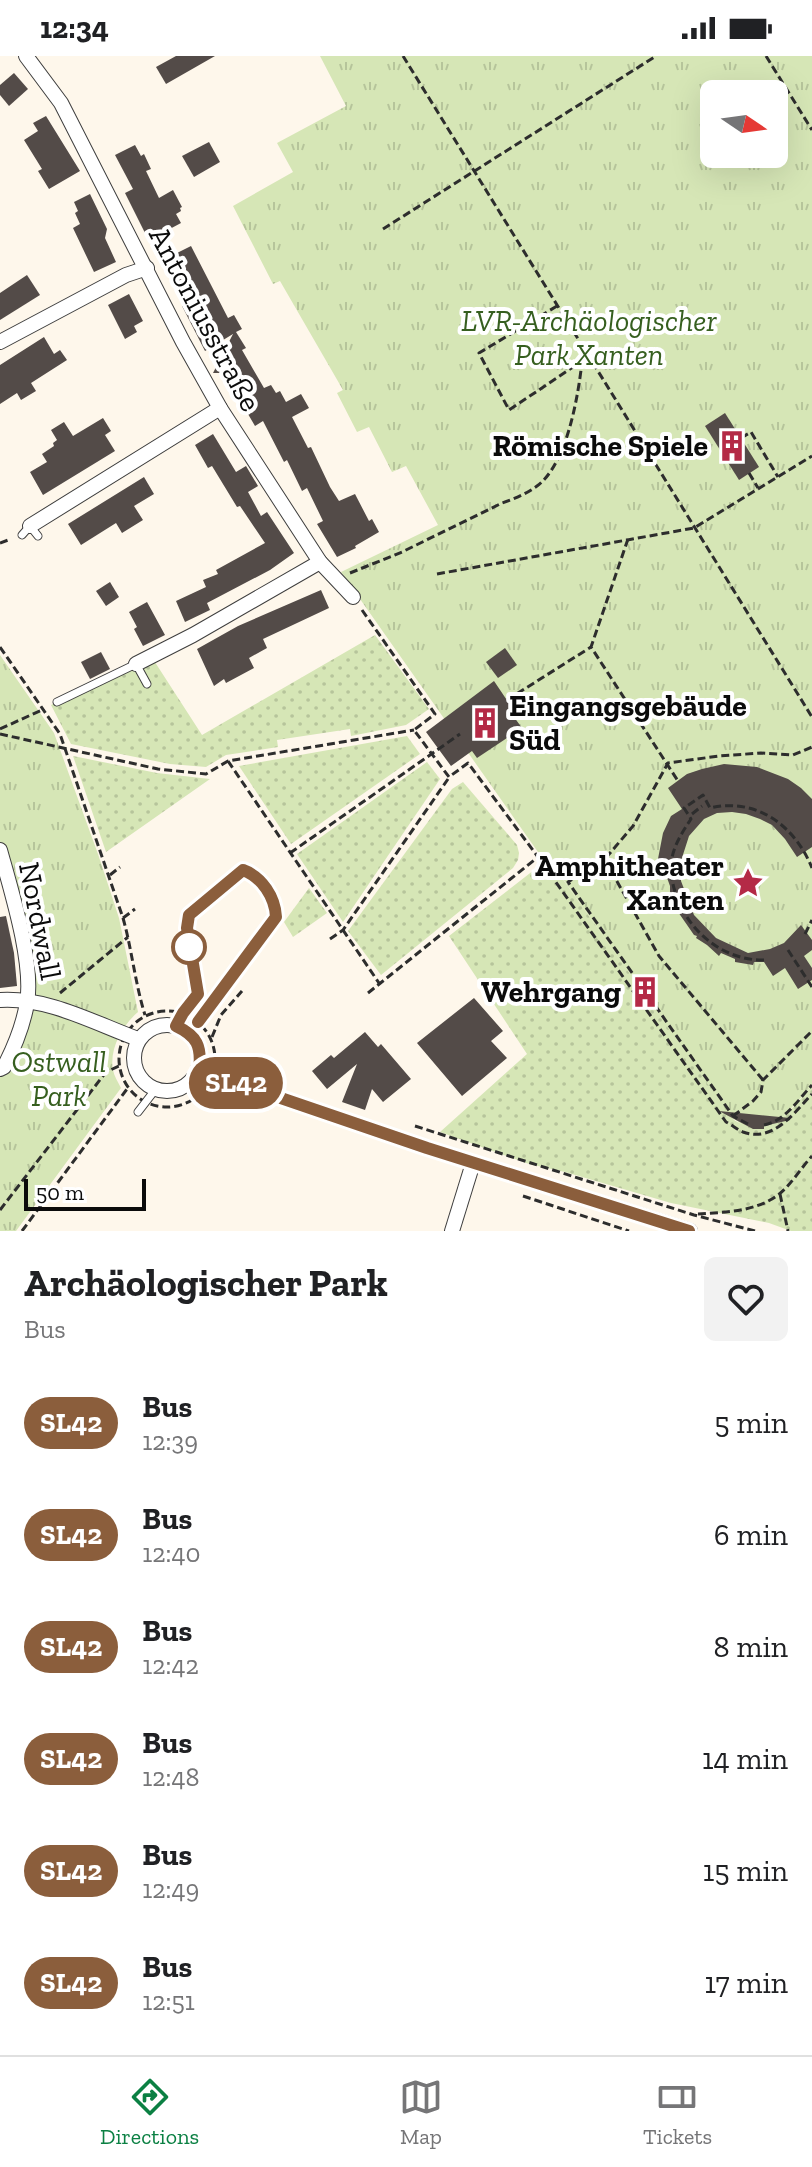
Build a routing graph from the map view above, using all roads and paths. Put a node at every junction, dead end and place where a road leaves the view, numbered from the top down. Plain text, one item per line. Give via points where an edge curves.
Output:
1 (26, 56) edge
2 (403, 56) edge
3 (656, 56) edge
4 (766, 56) edge
5 (812, 130) edge
6 (473, 172) junction
7 (383, 229) dead end
8 (147, 268) junction
9 (557, 306) junction
10 (0, 342) edge
11 (588, 357) junction
12 (582, 362) junction
13 (220, 408) junction
14 (741, 438) dead end
15 (812, 456) edge
16 (749, 473) dead end
17 (778, 477) junction
18 (758, 488) junction
19 (694, 528) junction
20 (30, 532) dead end
21 (628, 539) junction
22 (320, 562) junction
23 (437, 574) dead end
24 (336, 579) junction
25 (353, 597) joint
26 (0, 647) edge
27 (591, 647) junction
28 (136, 664) junction
29 (147, 684) dead end
30 (507, 700) dead end
31 (57, 702) dead end
32 (44, 709) junction
33 (812, 717) edge
34 (414, 730) junction
35 (0, 731) edge
36 (460, 734) dead end
37 (812, 747) edge
38 (66, 749) junction
39 (431, 753) junction
40 (228, 761) junction
41 (668, 763) junction
42 (449, 777) junction
43 (678, 781) dead end
44 (698, 807) dead end
45 (692, 814) dead end
46 (0, 850) edge
47 (290, 853) junction
48 (538, 857) junction
49 (605, 859) junction
50 (120, 867) dead end
51 (812, 868) edge
52 (110, 875) junction
53 (135, 909) dead end
54 (123, 918) junction
55 (812, 920) edge
56 (343, 930) junction
57 (805, 934) dead end
58 (128, 937) junction
59 (330, 939) dead end
60 (788, 950) dead end
61 (764, 960) dead end
62 (379, 983) junction
63 (812, 987) edge
64 (242, 991) dead end
65 (368, 993) dead end
66 (0, 1000) edge
67 (28, 1001) junction
68 (50, 1006) junction
69 (145, 1015) dead end
70 (176, 1026) junction
71 (812, 1031) edge
72 (191, 1033) junction
73 (138, 1039) junction
74 (212, 1040) dead end
75 (215, 1055) dead end
76 (235, 1065) dead end
77 (119, 1066) dead end
78 (0, 1069) edge
79 (199, 1070) junction
80 (763, 1080) junction
81 (812, 1085) edge
82 (128, 1088) dead end
83 (155, 1090) junction
84 (812, 1094) edge
85 (138, 1112) dead end
86 (733, 1116) junction
87 (405, 1123) dead end
88 (748, 1124) dead end
89 (764, 1125) dead end
90 (812, 1156) edge
91 (473, 1163) junction
92 (513, 1192) dead end
93 (780, 1194) junction
94 (0, 1210) edge
95 (694, 1215) junction
96 (22, 1231) edge
97 (452, 1231) edge
98 (629, 1231) edge
99 (690, 1231) edge
100 (755, 1231) edge
101 (788, 1231) edge

1 - 8 street, Antoniusstraße via 61,103
2 - 6 path
3 - 6 path
4 - 5 path
6 - 7 path
6 - 9 path
8 - 10 street
8 - 13 street, Antoniusstraße
9 - 11 path
9 - 12 path via 479,353 509,410
11 - 12 path
11 - 19 path
12 - 24 path via 570,427 539,485
13 - 20 street
13 - 22 street, Antoniusstraße
14 - 17 path via 751,432
15 - 17 path
16 - 18 path
17 - 18 path
18 - 19 path
19 - 21 path
19 - 33 path
21 - 23 path
21 - 27 path
22 - 24 street, Antoniusstraße
22 - 28 street
24 - 25 street, Antoniusstraße
25 - 34 path via 435,714
26 - 32 path
27 - 30 path
27 - 41 path
28 - 29 lane
28 - 31 lane
32 - 35 path
32 - 38 path
34 - 39 path
34 - 40 path
35 - 38 path
36 - 39 path
37 - 41 path via 793,755 761,753
38 - 40 path via 206,774
38 - 52 path
39 - 42 path
39 - 47 path
40 - 47 path
41 - 43 path
41 - 49 path via 633,826
42 - 48 path via 468,763
42 - 56 path
44 - 45 path
46 - 67 street, Nordwall via 22,940
47 - 56 path
48 - 62 path
48 - 84 path via 726,1122 745,1133 767,1134
49 - 80 path via 659,956
49 - 86 path via 568,882
50 - 52 path
51 - 61 path via 783,825 763,812 726,804 710,808 703,795 684,808 691,819 678,838 671,869 679,905 696,931 715,947 737,957
52 - 54 path
53 - 54 path
54 - 58 path
55 - 57 path
56 - 59 path
56 - 62 path
58 - 68 path
58 - 69 path
60 - 63 path
62 - 65 path
64 - 74 path via 221,1015
66 - 67 street
67 - 68 street
67 - 78 street, Nordwall via 17,1043
68 - 73 street
70 - 72 street
70 - 72 lane via 198,994 189,915 243,870 252,873 272,898 276,917
70 - 73 street via 158,1026
71 - 80 path
72 - 79 street via 201,1057
73 - 83 street via 133,1061 144,1083
75 - 76 path
77 - 94 path via 106,1072
79 - 83 street via 181,1089
79 - 91 street
80 - 86 path via 761,1092
81 - 89 path via 782,1117
82 - 96 path
83 - 85 lane
86 - 88 path
87 - 95 path
90 - 93 path
91 - 97 street
91 - 99 street
92 - 98 path
93 - 95 path via 759,1205
93 - 101 path
95 - 100 path

